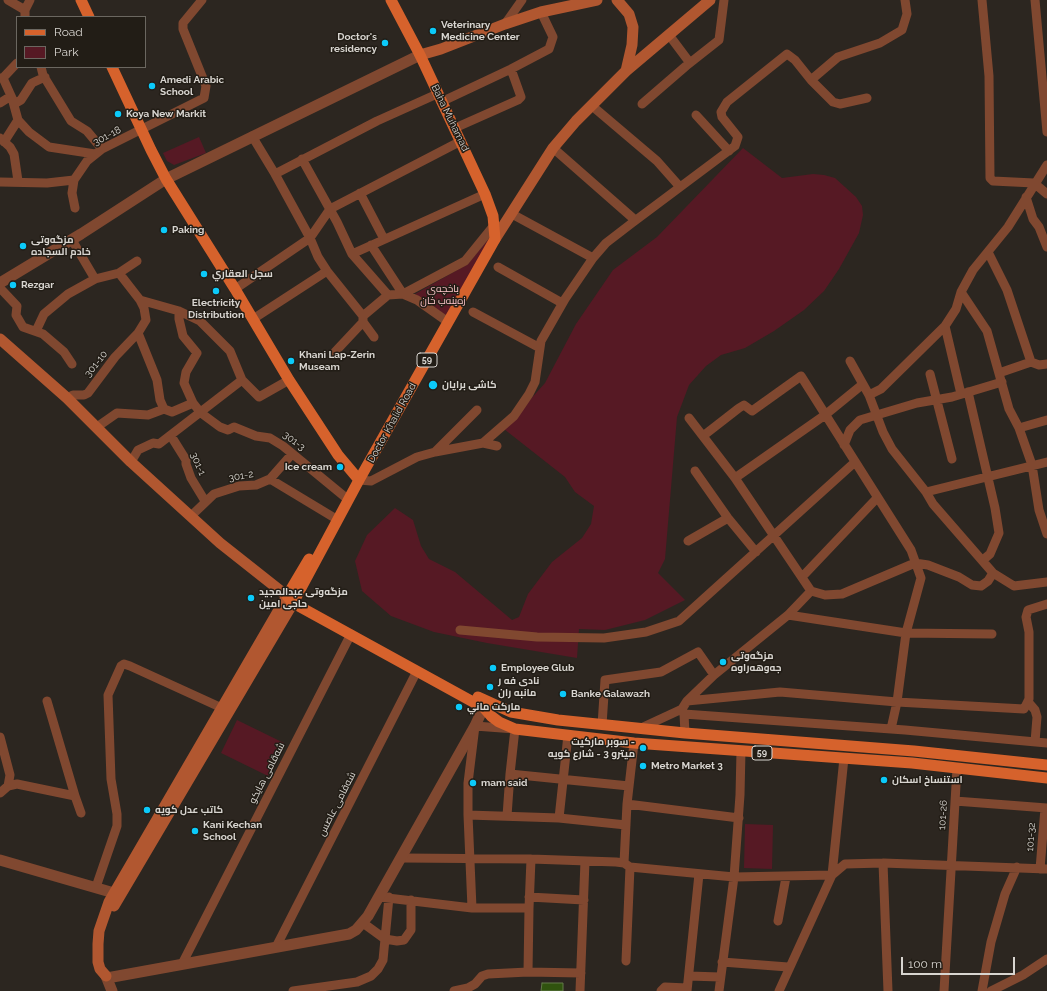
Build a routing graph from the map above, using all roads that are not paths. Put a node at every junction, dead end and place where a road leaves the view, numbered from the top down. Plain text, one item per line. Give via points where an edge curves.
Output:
1 (8, 0) edge
2 (30, 0) edge
3 (81, 0) edge
4 (202, 0) edge
5 (392, 0) edge
6 (522, 0) edge
7 (597, 0) edge
8 (618, 0) edge
9 (710, 0) edge
10 (724, 0) edge
11 (905, 0) edge
12 (982, 0) edge
13 (1035, 0) edge
14 (542, 12) junction
15 (25, 13) edge
16 (89, 16) edge
17 (505, 24) junction
18 (669, 35) junction
19 (420, 55) junction
20 (690, 63) junction
21 (16, 64) edge
22 (41, 68) edge
23 (112, 68) edge
24 (511, 69) junction
25 (626, 71) junction
26 (45, 77) junction
27 (1, 78) edge
28 (811, 80) junction
29 (439, 98) junction
30 (868, 98) dead end
31 (12, 100) junction
32 (0, 102) edge
33 (642, 104) dead end
34 (591, 105) junction
35 (696, 115) dead end
36 (18, 120) junction
37 (455, 128) junction
38 (142, 130) junction
39 (1047, 132) edge
40 (252, 136) junction
41 (2, 140) edge
42 (461, 142) junction
43 (553, 148) junction
44 (729, 151) junction
45 (98, 152) junction
46 (302, 160) junction
47 (1047, 165) edge
48 (275, 174) junction
49 (166, 179) junction
50 (74, 180) junction
51 (18, 181) junction
52 (0, 182) edge
53 (1034, 183) junction
54 (680, 187) junction
55 (360, 193) junction
56 (485, 194) junction
57 (1047, 194) edge
58 (1026, 197) junction
59 (75, 208) dead end
60 (330, 209) junction
61 (512, 214) junction
62 (635, 220) junction
63 (495, 224) junction
64 (310, 238) junction
65 (384, 239) junction
66 (495, 239) junction
67 (72, 240) junction
68 (371, 245) junction
69 (1047, 247) edge
70 (988, 252) junction
71 (352, 254) junction
72 (593, 258) junction
73 (138, 261) dead end
74 (498, 267) dead end
75 (327, 271) junction
76 (119, 273) junction
77 (95, 279) junction
78 (0, 283) edge
79 (0, 288) edge
80 (235, 289) junction
81 (961, 292) junction
82 (403, 294) junction
83 (388, 295) junction
84 (140, 300) junction
85 (562, 304) junction
86 (179, 311) junction
87 (473, 312) dead end
88 (363, 319) junction
89 (253, 320) junction
90 (448, 322) junction
91 (945, 326) junction
92 (36, 331) junction
93 (138, 333) junction
94 (374, 337) dead end
95 (0, 339) edge
96 (540, 348) junction
97 (333, 354) dead end
98 (850, 361) dead end
99 (1031, 362) junction
100 (72, 364) dead end
101 (1047, 364) edge
102 (930, 374) dead end
103 (1000, 378) junction
104 (242, 380) junction
105 (289, 380) junction
106 (863, 384) junction
107 (964, 393) junction
108 (869, 395) junction
109 (68, 398) junction
110 (937, 399) junction
111 (193, 403) junction
112 (164, 409) junction
113 (477, 410) dead end
114 (201, 413) junction
115 (825, 415) junction
116 (877, 415) junction
117 (690, 418) dead end
118 (1047, 420) edge
119 (97, 428) junction
120 (1019, 428) junction
121 (170, 436) junction
122 (703, 436) junction
123 (483, 443) junction
124 (844, 445) junction
125 (497, 446) dead end
126 (435, 452) junction
127 (292, 454) junction
128 (952, 459) dead end
129 (132, 462) junction
130 (855, 462) junction
131 (1047, 462) edge
132 (1032, 465) junction
133 (695, 471) dead end
134 (988, 477) junction
135 (735, 478) junction
136 (358, 479) junction
137 (270, 480) junction
138 (926, 492) junction
139 (345, 496) junction
140 (877, 498) junction
141 (205, 501) junction
142 (1043, 509) edge
143 (191, 516) junction
144 (333, 517) junction
145 (728, 518) junction
146 (1047, 534) edge
147 (774, 536) junction
148 (688, 541) dead end
149 (756, 552) junction
150 (983, 560) junction
151 (915, 563) junction
152 (993, 573) junction
153 (802, 577) junction
154 (1047, 582) edge
155 (811, 591) junction
156 (292, 599) junction
157 (1047, 604) edge
158 (788, 615) junction
159 (460, 630) dead end
160 (906, 633) junction
161 (351, 634) junction
162 (992, 634) dead end
163 (417, 671) junction
164 (714, 675) junction
165 (47, 701) dead end
166 (897, 702) junction
167 (1029, 703) junction
168 (485, 705) junction
169 (222, 708) junction
170 (684, 708) junction
171 (517, 714) junction
172 (602, 725) junction
173 (475, 726) junction
174 (515, 729) junction
175 (640, 729) junction
176 (891, 729) junction
177 (685, 733) junction
178 (568, 735) junction
179 (0, 737) edge
180 (1035, 742) junction
181 (634, 743) junction
182 (1047, 743) edge
183 (741, 751) junction
184 (924, 752) junction
185 (844, 758) junction
186 (924, 765) junction
187 (1047, 765) edge
188 (957, 768) junction
189 (510, 774) junction
190 (1047, 778) edge
191 (563, 779) junction
192 (8, 786) junction
193 (629, 786) junction
194 (0, 793) edge
195 (75, 796) junction
196 (955, 801) junction
197 (627, 804) junction
198 (1046, 808) edge
199 (81, 813) dead end
200 (468, 815) junction
201 (506, 816) junction
202 (559, 818) junction
203 (739, 818) junction
204 (626, 825) junction
205 (402, 858) junction
206 (471, 858) junction
207 (531, 858) junction
208 (0, 860) edge
209 (585, 861) junction
210 (883, 863) junction
211 (950, 864) junction
212 (627, 865) junction
213 (1017, 867) junction
214 (1044, 869) edge
215 (699, 874) junction
216 (832, 875) junction
217 (734, 877) junction
218 (786, 877) junction
219 (111, 893) junction
220 (384, 897) junction
221 (529, 897) junction
222 (411, 900) junction
223 (584, 900) junction
224 (472, 908) junction
225 (529, 908) junction
226 (778, 921) dead end
227 (363, 923) junction
228 (385, 939) junction
229 (276, 947) junction
230 (1047, 959) edge
231 (626, 961) dead end
232 (722, 962) junction
233 (182, 964) junction
234 (788, 968) junction
235 (528, 972) junction
236 (581, 973) junction
237 (689, 976) junction
238 (106, 977) junction
239 (720, 977) junction
240 (330, 988) edge
241 (468, 989) edge
242 (687, 989) edge
243 (298, 990) edge
244 (112, 991) edge
245 (454, 991) edge
246 (580, 991) edge
247 (661, 991) edge
248 (719, 991) edge
249 (779, 991) edge
250 (888, 991) edge
251 (944, 991) edge
252 (982, 991) edge
253 (991, 991) edge

1 - 15 street
2 - 15 street
3 - 16 main road
4 - 38 street, 301-18 via 183,23 183,29 206,86 204,98
5 - 19 main road, Baha Muhamad / 59
6 - 17 street
7 - 14 main road
8 - 25 main road via 629,14 632,27 632,45
9 - 18 main road
10 - 20 street via 719,40
11 - 28 street via 907,14 902,30 880,43 838,58
12 - 53 street via 988,76 990,178 993,182
13 - 39 street
14 - 17 main road
14 - 24 street via 553,37 549,49
17 - 19 main road
18 - 20 street
18 - 25 main road
19 - 29 main road, Baha Muhamad / 59
19 - 40 street
20 - 33 street
21 - 27 street
22 - 26 street
23 - 38 main road
24 - 29 street
24 - 37 street via 521,97
25 - 34 main road
26 - 31 street via 32,83 21,100
26 - 45 street via 71,121 87,131
27 - 31 street
28 - 30 street via 833,102 840,104
28 - 44 street via 787,54 727,102 721,112 722,117 738,138
29 - 37 main road, Baha Muhamad / 59
29 - 46 street via 376,121
31 - 32 street
31 - 36 street
34 - 43 main road
34 - 54 street via 658,161
35 - 44 street
36 - 41 street
36 - 45 street via 49,147
37 - 42 main road, Baha Muhamad / 59
38 - 45 street, 301-18
38 - 49 main road
40 - 48 street
40 - 49 street
41 - 51 street via 14,154
42 - 55 street
42 - 56 main road, Baha Muhamad / 59
43 - 61 main road
43 - 62 street
44 - 54 street
45 - 50 street, 301-18
46 - 48 street
46 - 60 street
47 - 53 street
48 - 64 street
49 - 67 street
49 - 80 main road
50 - 51 street via 47,183
50 - 59 street via 72,193
51 - 52 street
53 - 57 street
53 - 58 street
54 - 62 street
55 - 60 street
55 - 65 street
56 - 63 main road, Baha Muhamad / 59
56 - 65 street
58 - 69 street via 1033,219
58 - 70 street via 1008,227
60 - 64 street
60 - 71 street
61 - 66 main road
61 - 72 street
62 - 72 street via 606,243
63 - 66 main road, Baha Muhamad / 59
63 - 82 street via 465,261
64 - 75 street
64 - 80 street
65 - 68 street
66 - 90 main road, Doctor Khalid Road / 59
67 - 77 street
67 - 78 street
68 - 71 street
68 - 82 street
70 - 81 street
70 - 99 street via 1008,290
71 - 83 street
72 - 85 street
73 - 76 street
74 - 85 street
75 - 88 street
75 - 89 street
76 - 77 street
76 - 84 street
77 - 92 street via 68,294 44,314
79 - 92 street via 16,306 16,315 23,327
80 - 89 main road
81 - 91 street via 956,309
81 - 103 street via 987,331
82 - 83 street
82 - 90 street via 417,300
83 - 88 street
84 - 86 street
84 - 93 street via 146,320
85 - 96 street
86 - 104 street via 200,321 230,351
86 - 111 street via 183,336 197,353 186,372 184,383
87 - 96 street
88 - 94 street
88 - 97 street
89 - 105 main road
90 - 136 main road, Doctor Khalid Road / 59
91 - 107 street
91 - 108 street via 881,389
92 - 100 street via 64,352
93 - 109 street, 301-10 via 115,357 88,393
93 - 112 street via 157,380
95 - 109 main road
96 - 123 street via 535,382 529,394 514,416
98 - 106 street
99 - 101 street
99 - 103 street
102 - 110 street
103 - 107 street
103 - 120 street via 1009,409
104 - 105 street via 259,397
104 - 114 street
105 - 136 main road via 338,455
106 - 108 street
106 - 115 street
107 - 110 street
107 - 134 street
108 - 116 street
109 - 119 main road
110 - 116 street
110 - 128 street
111 - 112 street via 172,412
111 - 114 street
112 - 119 street via 148,415 117,413
113 - 126 street
114 - 121 street
114 - 127 street, 301-3 via 228,430 234,427 256,436 270,438
115 - 122 street via 801,376 752,411 744,405 739,408
115 - 124 street
115 - 135 street
116 - 124 street via 860,420 854,425
116 - 138 street via 892,448
117 - 122 street
118 - 120 street
119 - 129 main road
120 - 132 street
121 - 129 street via 159,444 153,443 138,450
121 - 141 street, 301-1 via 186,460 191,478
122 - 135 street
123 - 125 street
123 - 126 street
124 - 130 street
126 - 136 street via 417,457 371,481
127 - 137 street
127 - 139 street, 301-3
129 - 143 main road
130 - 140 street
130 - 147 street
131 - 132 street
132 - 134 street
132 - 142 street
133 - 145 street
134 - 138 street
134 - 150 street via 999,533 990,554
135 - 147 street
136 - 139 main road, 59
136 - 156 main road, 59
137 - 141 street, 301-2 via 256,485 230,488 214,494
137 - 144 street
138 - 150 street via 933,504
139 - 144 main road, 59
140 - 151 street via 911,550
140 - 153 street
141 - 143 street, 301-2
142 - 146 street
143 - 156 main road via 220,543
144 - 156 main road, 59
145 - 148 street
145 - 149 street
147 - 149 street
147 - 153 street
149 - 159 street via 679,620 646,632 584,639
150 - 152 street
151 - 152 street via 928,565 972,585 981,586 988,582
151 - 155 street via 842,594 826,595
151 - 160 street via 920,578
152 - 154 street via 1014,586
153 - 155 street
155 - 158 street
156 - 161 main road, 59
156 - 168 main road, 59
156 - 169 main road
156 - 219 main road
157 - 167 street via 1028,610 1026,617 1029,632
158 - 160 street
158 - 164 street
160 - 162 street
160 - 166 street
161 - 163 main road, 59
161 - 233 street, شه‌قامی هایكو
163 - 168 main road, 59
163 - 229 street, شه‌قامی عاصس
164 - 170 street
164 - 172 street via 698,652 661,672 605,680
165 - 195 street
166 - 167 street via 1024,709
166 - 170 street via 780,692
166 - 176 street
167 - 180 street via 1037,718
168 - 171 main road, 59
168 - 173 street
168 - 174 main road, 59 via 495,719
169 - 219 main road
169 - 219 street via 130,666 121,666 108,695 111,779 117,826
170 - 175 street
170 - 176 street
170 - 177 street
171 - 172 main road, 59
171 - 174 main road
172 - 175 main road, 59
173 - 174 street
173 - 200 street via 468,783
173 - 205 street
174 - 178 main road, 59
174 - 189 street
175 - 177 main road, 59
176 - 180 street
177 - 184 main road, 59
178 - 181 main road, 59
178 - 191 street
179 - 192 street via 10,775
180 - 182 street
181 - 183 main road, 59
181 - 193 street
183 - 185 main road, 59
183 - 203 street
184 - 186 main road
184 - 187 main road, 59
185 - 186 main road, 59
185 - 216 street
186 - 188 main road, 59
188 - 190 main road, 59
188 - 196 street, 101-26
189 - 191 street
189 - 201 street
191 - 193 street
191 - 202 street
192 - 194 street
192 - 195 street via 17,784
193 - 197 street
195 - 199 street
196 - 198 street
196 - 211 street, 101-26
197 - 203 street
197 - 204 street
198 - 214 street, 101-32
200 - 201 street
200 - 206 street
201 - 202 street
202 - 204 street
203 - 217 street
204 - 212 street
205 - 206 street
205 - 220 street
206 - 207 street
206 - 224 street
207 - 209 street
207 - 221 street
208 - 219 street
209 - 212 street
209 - 223 street
210 - 211 street
210 - 216 street via 845,864
210 - 250 street
211 - 213 street
211 - 251 street, 101-26
212 - 215 street
212 - 231 street
213 - 214 street
213 - 252 street via 1005,894 991,942
215 - 217 street
215 - 237 street
216 - 218 street
216 - 234 street
217 - 218 street
217 - 232 street
218 - 226 street
219 - 238 main road via 104,937 103,964
220 - 222 street
220 - 227 street
220 - 228 street
221 - 223 street
221 - 225 street
222 - 224 street
222 - 228 street via 411,930 408,936 397,941
223 - 236 street
224 - 225 street
225 - 235 street
227 - 228 street
227 - 229 street via 349,934
228 - 240 street via 383,960 371,976
229 - 233 street
230 - 253 street
232 - 234 street
232 - 239 street
233 - 238 street
234 - 249 street
235 - 236 street
235 - 241 street via 488,974
236 - 246 street
237 - 239 street
237 - 242 street
238 - 244 street
239 - 248 street
240 - 243 street
241 - 245 street
242 - 247 street via 665,987

